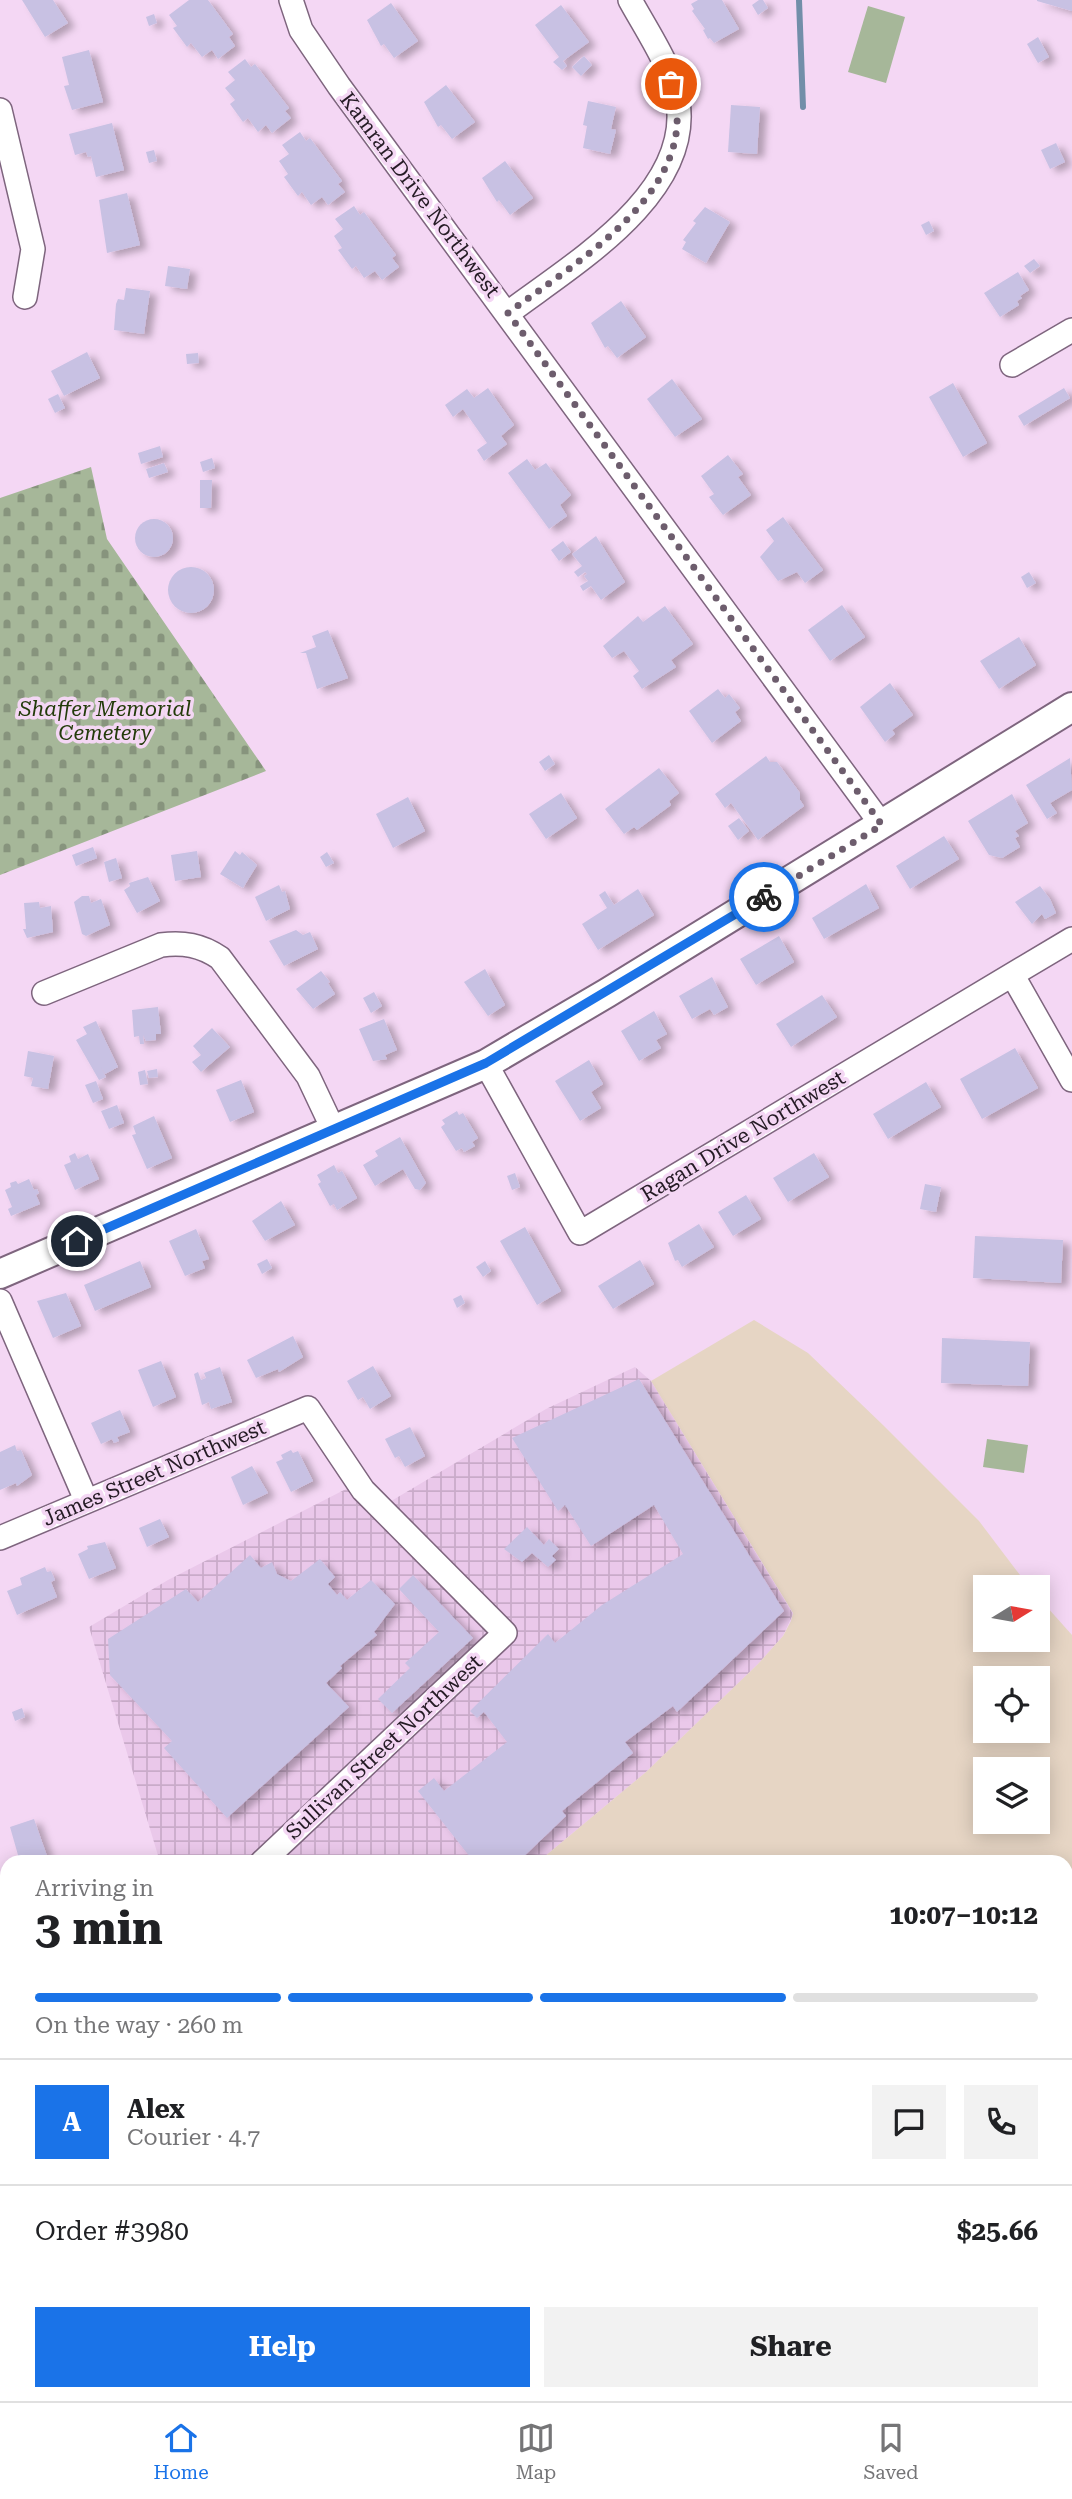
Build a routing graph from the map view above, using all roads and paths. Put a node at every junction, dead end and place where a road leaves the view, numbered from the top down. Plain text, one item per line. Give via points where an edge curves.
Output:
1 (291, 0) edge
2 (630, 0) edge
3 (0, 110) edge
4 (25, 297) dead end
5 (508, 313) junction
6 (1072, 330) edge
7 (1012, 365) dead end
8 (1072, 707) edge
9 (882, 825) junction
10 (1072, 939) edge
11 (1013, 976) junction
12 (44, 993) dead end
13 (486, 1063) junction
14 (1072, 1080) edge
15 (334, 1131) junction
16 (0, 1274) edge
17 (0, 1301) edge
18 (86, 1500) junction
19 (0, 1538) edge
20 (505, 1633) joint
21 (269, 1855) edge

1 - 5 street, Kamran Drive Northwest via 301,30 339,86
2 - 5 street via 665,66 678,103 676,142 662,180 634,212
3 - 4 street via 33,249
5 - 9 street, Kamran Drive Northwest
6 - 7 street
8 - 9 street
9 - 13 street
10 - 11 street, Ragan Drive Northwest
11 - 13 street, Ragan Drive Northwest via 580,1233
11 - 14 street
12 - 15 street via 161,945 177,943 208,950 220,958 307,1076
13 - 15 street
15 - 16 street
17 - 18 street
18 - 19 street, James Street Northwest
18 - 20 street, James Street Northwest via 308,1408 363,1490
20 - 21 street, Sullivan Street Northwest

